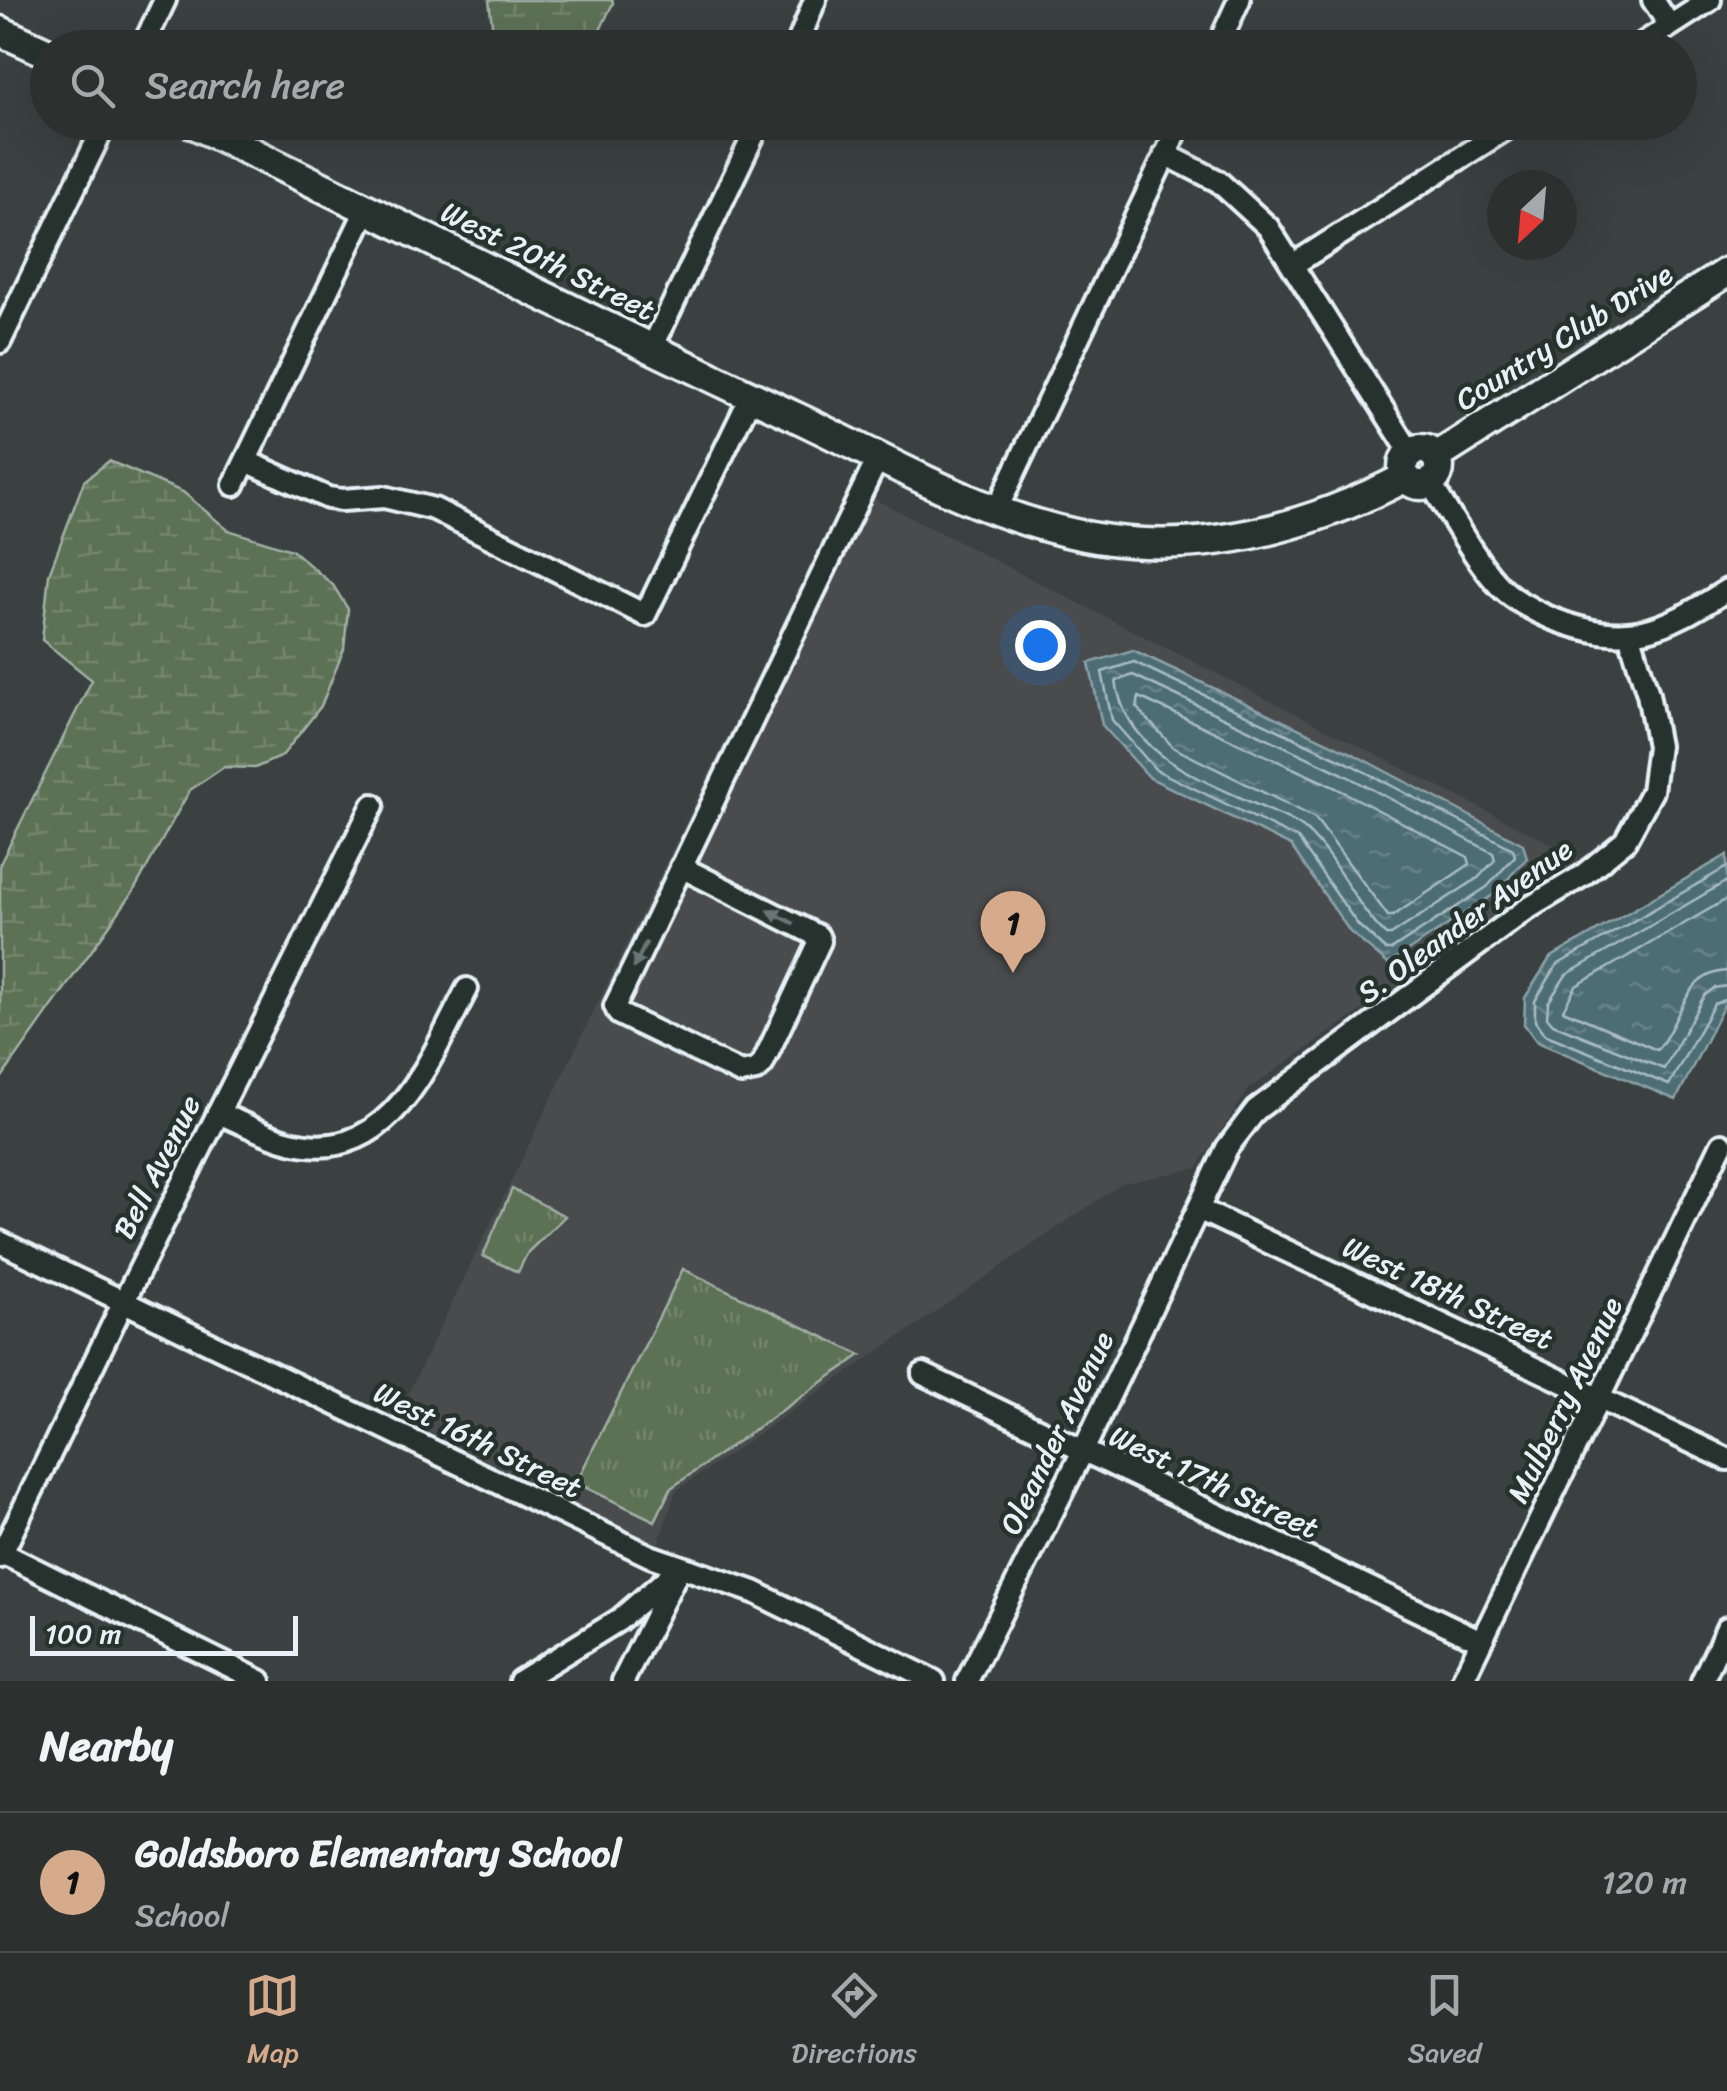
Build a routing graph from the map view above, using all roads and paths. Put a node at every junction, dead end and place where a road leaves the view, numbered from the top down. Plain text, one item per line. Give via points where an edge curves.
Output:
1 (165, 0) edge
2 (815, 0) edge
3 (1240, 0) edge
4 (1653, 0) edge
5 (1710, 0) edge
6 (1670, 26) junction
7 (151, 30) edge
8 (804, 30) edge
9 (1225, 30) edge
10 (1664, 30) edge
11 (0, 31) edge
12 (30, 45) edge
13 (97, 140) edge
14 (227, 140) edge
15 (751, 140) edge
16 (1172, 140) edge
17 (1489, 140) edge
18 (1165, 154) junction
19 (367, 208) junction
20 (1294, 264) junction
21 (1727, 272) edge
22 (0, 342) edge
23 (652, 348) junction
24 (752, 396) junction
25 (879, 456) junction
26 (246, 461) junction
27 (1420, 467) junction
28 (234, 485) dead end
29 (996, 511) junction
30 (1727, 590) edge
31 (1629, 634) junction
32 (373, 805) dead end
33 (681, 867) junction
34 (467, 990) dead end
35 (218, 1113) junction
36 (1722, 1144) dead end
37 (1198, 1209) junction
38 (0, 1242) edge
39 (123, 1303) junction
40 (923, 1374) dead end
41 (1600, 1397) junction
42 (1082, 1453) junction
43 (1727, 1459) edge
44 (1, 1555) edge
45 (679, 1568) junction
46 (1727, 1628) edge
47 (1482, 1642) junction
48 (260, 1681) edge
49 (520, 1681) edge
50 (623, 1681) edge
51 (934, 1681) edge
52 (967, 1681) edge
53 (1462, 1681) edge
54 (1702, 1681) edge

1 - 7 street
2 - 8 street
3 - 9 street
4 - 6 street
5 - 6 street
6 - 10 street
11 - 12 street
13 - 22 street
14 - 19 street, West 20th Street
15 - 23 street
16 - 18 street
17 - 20 street
18 - 20 street via 1244,202
18 - 29 street
19 - 23 street, West 20th Street
19 - 26 street
20 - 27 street
21 - 27 street, Country Club Drive
23 - 24 street, West 20th Street
24 - 25 street, West 20th Street
24 - 26 street via 645,615 434,509 384,496 328,498
25 - 29 street, Country Club Drive
25 - 33 street
26 - 28 street
27 - 29 street, Country Club Drive via 1364,500 1304,522 1190,543 1080,536
27 - 31 street via 1496,583 1536,612 1574,628
30 - 31 street via 1680,620
31 - 37 street, S. Oleander Avenue via 1658,746 1652,792 1625,841 1256,1110 1227,1148
32 - 35 street, Bell Avenue
33 -> 33 street via 615,1011 749,1073 762,1065 818,936
34 - 35 street via 414,1088 367,1133 341,1144 289,1142
35 - 39 street, Bell Avenue
36 - 41 street, Mulberry Avenue
37 - 41 street, West 18th Street
37 - 42 street, Oleander Avenue
38 - 39 street, West 16th Street
39 - 44 street, Bell Avenue
39 - 45 street, West 16th Street
40 - 42 street, West 17th Street
41 - 43 street, West 18th Street
41 - 47 street, Mulberry Avenue
42 - 47 street, West 17th Street
42 - 52 street, Oleander Avenue
44 - 48 street
45 - 49 street via 618,1620
45 - 50 street
45 - 51 street, West 16th Street via 754,1592
46 - 54 street
47 - 53 street, Mulberry Avenue

